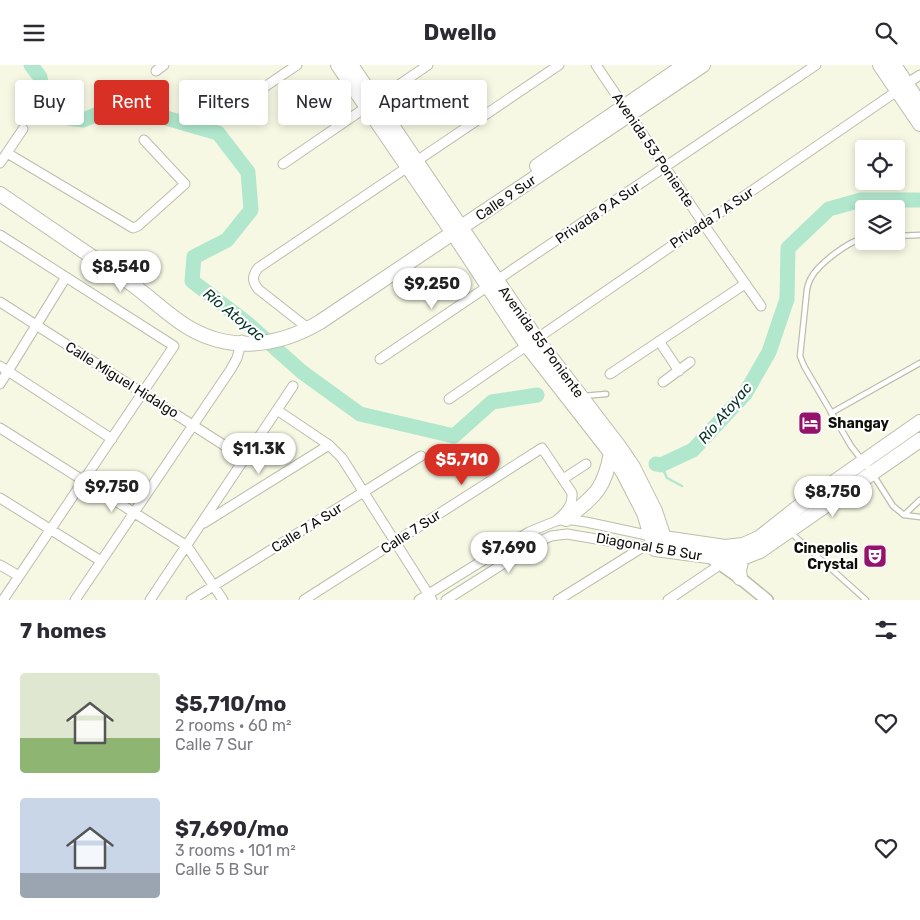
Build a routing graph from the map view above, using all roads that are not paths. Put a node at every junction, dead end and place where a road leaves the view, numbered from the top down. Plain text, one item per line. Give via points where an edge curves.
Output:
1 (164, 65) edge
2 (297, 65) edge
3 (338, 65) edge
4 (351, 65) edge
5 (428, 65) edge
6 (559, 65) edge
7 (596, 65) edge
8 (685, 65) edge
9 (703, 65) edge
10 (816, 65) edge
11 (880, 65) edge
12 (894, 65) edge
13 (156, 71) dead end
14 (920, 75) edge
15 (406, 80) edge
16 (361, 84) edge
17 (268, 85) edge
18 (902, 87) junction
19 (361, 91) edge
20 (920, 104) edge
21 (361, 110) edge
22 (627, 111) junction
23 (920, 124) edge
24 (386, 125) edge
25 (23, 129) dead end
26 (144, 140) dead end
27 (7, 153) junction
28 (0, 163) edge
29 (283, 164) dead end
30 (412, 165) junction
31 (665, 168) junction
32 (0, 187) edge
33 (0, 194) edge
34 (703, 224) junction
35 (455, 227) junction
36 (0, 235) edge
37 (920, 235) edge
38 (905, 236) edge
39 (855, 241) edge
40 (66, 277) junction
41 (493, 284) junction
42 (745, 284) junction
43 (0, 302) edge
44 (761, 306) dead end
45 (37, 325) junction
46 (307, 327) junction
47 (248, 341) junction
48 (531, 341) junction
49 (659, 341) junction
50 (380, 359) dead end
51 (690, 362) dead end
52 (920, 363) edge
53 (4, 369) edge
54 (678, 371) junction
55 (610, 374) dead end
56 (663, 382) dead end
57 (0, 384) edge
58 (293, 386) dead end
59 (144, 393) junction
60 (606, 394) dead end
61 (579, 396) junction
62 (449, 399) dead end
63 (277, 410) junction
64 (831, 413) junction
65 (920, 422) edge
66 (193, 425) junction
67 (0, 428) edge
68 (112, 439) junction
69 (920, 440) edge
70 (329, 445) junction
71 (611, 453) junction
72 (421, 456) dead end
73 (244, 458) junction
74 (864, 461) junction
75 (586, 464) dead end
76 (872, 473) junction
77 (563, 479) junction
78 (82, 480) junction
79 (363, 493) junction
80 (0, 498) edge
81 (920, 500) edge
82 (133, 513) junction
83 (802, 514) junction
84 (904, 515) junction
85 (919, 515) edge
86 (561, 520) junction
87 (201, 525) junction
88 (50, 529) junction
89 (789, 531) junction
90 (394, 543) junction
91 (656, 544) junction
92 (187, 546) junction
93 (726, 557) junction
94 (101, 561) junction
95 (0, 565) edge
96 (19, 576) junction
97 (740, 578) joint
98 (214, 586) junction
99 (430, 597) edge
100 (2, 600) edge
101 (75, 600) edge
102 (150, 600) edge
103 (191, 600) edge
104 (223, 600) edge
105 (304, 600) edge
106 (419, 600) edge
107 (446, 600) edge
108 (558, 600) edge
109 (668, 600) edge
110 (767, 600) edge
111 (866, 600) edge

1 - 13 street
2 - 17 street
3 - 19 main road, Avenida 55 Poniente
4 - 16 main road, Avenida 55 Poniente
5 - 15 street
6 - 30 street
7 - 22 street, Avenida 53 Poniente
8 - 22 main road, Calle 9 Sur
9 - 22 main road, Calle 9 Sur
10 - 31 street, Privada 9 A Sur
11 - 18 main road
12 - 18 main road
14 - 18 street, Privada 7 A Sur
18 - 20 main road
18 - 23 main road
18 - 34 street, Privada 7 A Sur
21 - 29 street
22 - 31 street, Avenida 53 Poniente
22 - 35 main road, Calle 9 Sur
24 - 30 main road, Avenida 55 Poniente
25 - 27 street
26 - 27 street via 185,184 133,229
27 - 28 street
30 - 35 main road, Avenida 55 Poniente
30 - 46 street via 258,268 253,275 253,283 258,289
31 - 34 street, Avenida 53 Poniente
31 - 41 street, Privada 9 A Sur
32 - 47 main road via 133,276 190,320 214,332
33 - 47 main road via 129,281 186,326 212,339
34 - 42 street, Avenida 53 Poniente
34 - 48 street, Privada 7 A Sur
35 - 41 main road, Avenida 55 Poniente
35 - 46 main road, Calle 9 Sur
36 - 40 street
37 - 38 lane
39 - 64 lane via 816,270 807,289 800,357
40 - 45 street
40 - 59 street via 174,346
41 - 48 main road, Avenida 55 Poniente
41 - 50 street, Privada 9 A Sur
42 - 44 street, Avenida 53 Poniente
42 - 49 street
43 - 45 street, Calle Miguel Hidalgo
45 - 53 street
45 - 59 street, Calle Miguel Hidalgo
46 - 47 main road, Calle 9 Sur
47 - 66 street
48 - 61 main road, Avenida 55 Poniente
48 - 62 street, Privada 7 A Sur
48 - 71 main road, Avenida 55 Poniente
49 - 54 street
49 - 55 street
51 - 54 street
52 - 64 lane
53 - 57 street
53 - 68 street
54 - 56 street
58 - 63 street
59 - 66 street, Calle Miguel Hidalgo
59 - 68 street
60 - 61 lane
61 - 91 main road, Avenida 55 Poniente via 633,467 655,511
63 - 70 street
63 - 73 street
64 - 74 lane
65 - 74 main road
66 - 73 street, Calle Miguel Hidalgo
66 - 82 street
67 - 78 street
68 - 78 street
69 - 76 main road
70 - 79 street via 342,458
70 - 87 street
71 - 86 main road via 600,487
71 - 91 main road, Avenida 55 Poniente via 634,491
72 - 79 street, Calle 7 A Sur
73 - 87 street
74 - 76 lane
74 - 83 main road
75 - 77 street
76 - 83 main road
76 - 84 lane via 893,506
77 - 86 street via 572,499
77 - 90 street, Calle 7 Sur via 542,448
78 - 82 street
78 - 88 street
79 - 90 street
79 - 98 street, Calle 7 A Sur
80 - 88 street
81 - 84 lane
82 - 92 street
82 - 94 street
83 - 89 main road
83 - 93 main road
84 - 85 lane
86 - 91 street, Diagonal 5 B Sur
86 - 99 street via 529,532
87 - 92 street
88 - 94 street
88 - 96 street
89 - 93 main road via 760,551
89 - 111 lane
90 - 99 street
90 - 105 street, Calle 7 Sur
91 - 93 main road, Diagonal 5 B Sur
91 - 93 main road, Diagonal 5 B Sur via 691,543
91 - 107 street, Diagonal 5 B Sur via 567,534 551,536
91 - 108 street
92 - 98 street
92 - 102 street
93 - 97 main road via 739,570
93 - 109 street
94 - 101 street
95 - 96 street
96 - 100 street
97 - 110 street
98 - 103 street, Calle 7 A Sur
98 - 104 street
99 - 106 street

